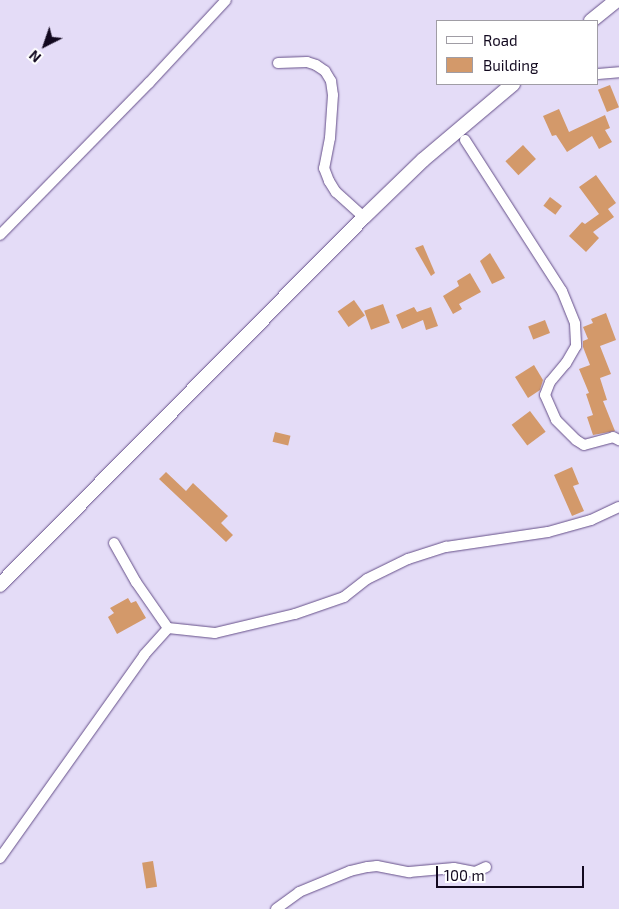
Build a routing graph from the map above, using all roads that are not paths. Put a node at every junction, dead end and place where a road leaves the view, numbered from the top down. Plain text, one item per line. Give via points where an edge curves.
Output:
1 (226, 0) edge
2 (617, 0) edge
3 (592, 20) edge
4 (278, 63) dead end
5 (619, 72) edge
6 (599, 74) edge
7 (512, 85) edge
8 (465, 140) dead end
9 (364, 217) junction
10 (0, 235) edge
11 (619, 440) edge
12 (619, 507) edge
13 (114, 543) dead end
14 (0, 584) edge
15 (168, 628) junction
16 (0, 858) edge
17 (486, 867) dead end
18 (276, 909) edge

1 - 10 street
2 - 3 main road
4 - 9 street via 307,62 316,65 331,81 332,121 324,168 336,192
5 - 6 street
7 - 9 main road via 423,160
8 - 11 street via 562,291 575,324 576,346 550,382 545,395 556,420 584,445 613,438
9 - 14 main road
12 - 15 street via 591,520 548,532 446,547 408,559 367,579 344,597 295,614 215,633
13 - 15 street
15 - 16 street via 144,655
17 - 18 street via 475,872 454,868 409,872 368,867 299,892

